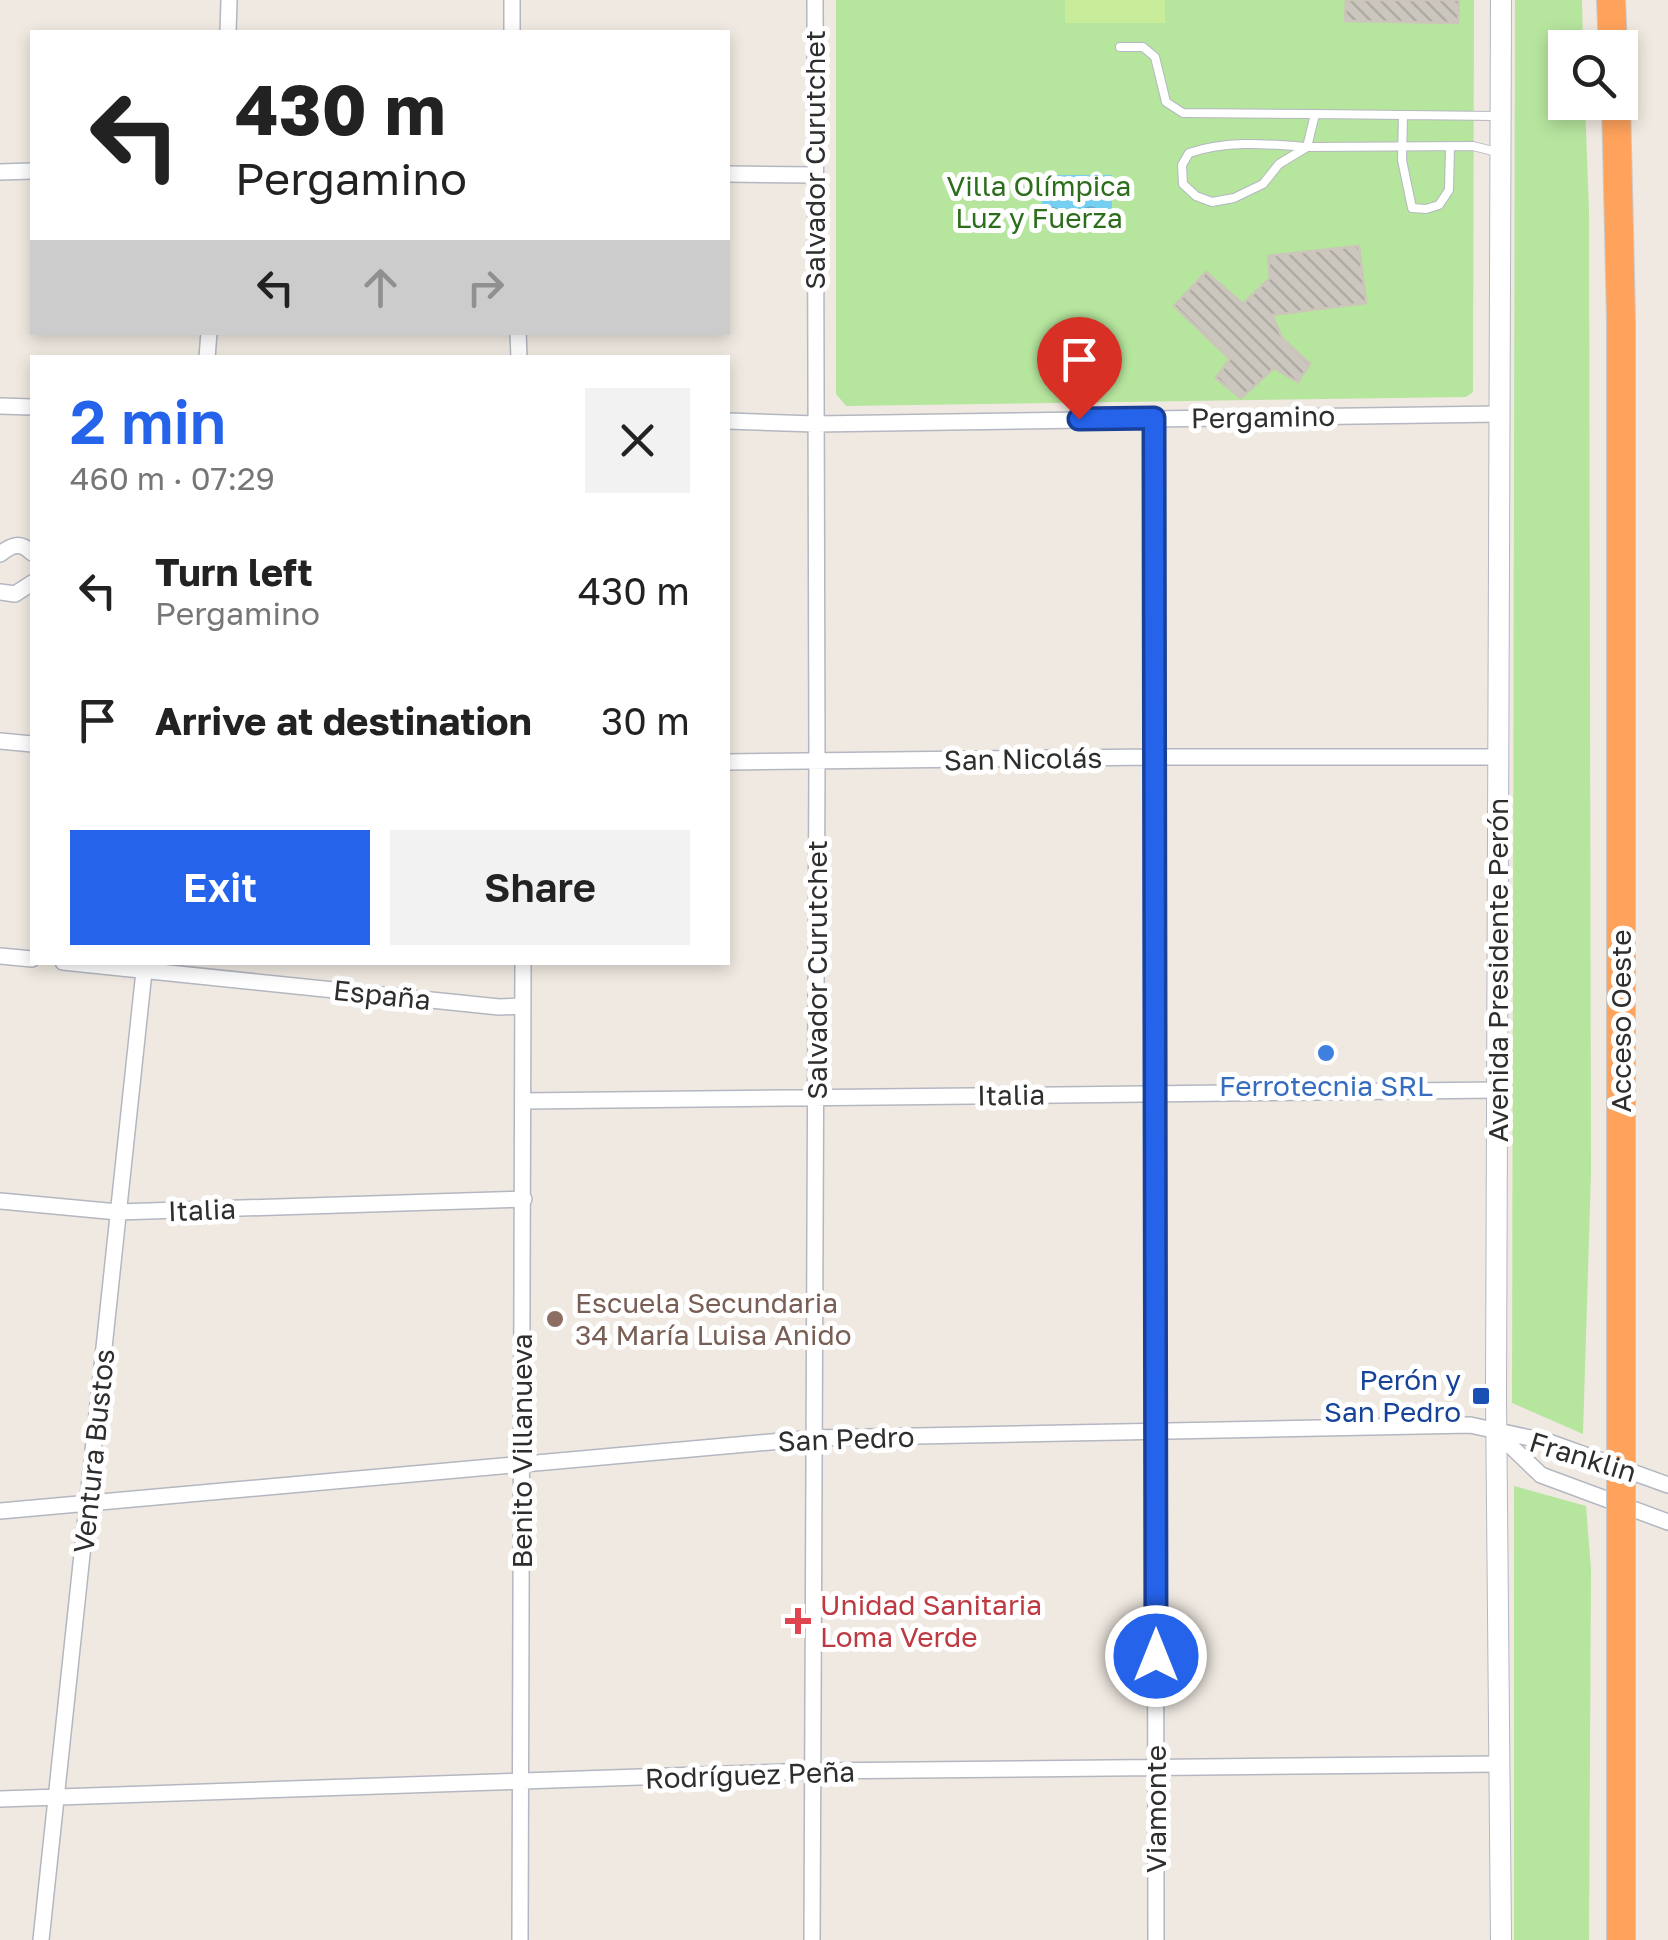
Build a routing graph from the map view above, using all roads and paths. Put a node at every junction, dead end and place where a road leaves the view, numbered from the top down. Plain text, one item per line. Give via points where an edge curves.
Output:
1 (229, 0) edge
2 (512, 0) edge
3 (815, 0) edge
4 (1502, 0) edge
5 (1610, 0) edge
6 (228, 30) edge
7 (512, 30) edge
8 (1612, 30) edge
9 (1120, 47) dead end
10 (1315, 114) junction
11 (1403, 115) junction
12 (1501, 116) junction
13 (1616, 120) edge
14 (1450, 146) junction
15 (1307, 147) junction
16 (1402, 147) junction
17 (1501, 153) junction
18 (0, 172) edge
19 (30, 172) edge
20 (730, 174) edge
21 (816, 175) junction
22 (0, 406) edge
23 (30, 407) edge
24 (1499, 414) junction
25 (1154, 418) junction
26 (730, 422) edge
27 (815, 424) junction
28 (30, 550) edge
29 (0, 554) edge
30 (30, 584) edge
31 (0, 592) edge
32 (0, 740) edge
33 (30, 744) edge
34 (1154, 757) junction
35 (1498, 757) junction
36 (730, 762) edge
37 (818, 762) junction
38 (0, 956) edge
39 (30, 959) edge
40 (112, 965) edge
41 (523, 965) edge
42 (145, 967) edge
43 (523, 1006) junction
44 (1498, 1090) junction
45 (1156, 1094) junction
46 (816, 1098) junction
47 (524, 1102) junction
48 (524, 1200) junction
49 (0, 1201) edge
50 (118, 1212) junction
51 (1156, 1432) junction
52 (1497, 1433) junction
53 (815, 1438) junction
54 (521, 1462) junction
55 (1668, 1484) edge
56 (88, 1503) junction
57 (0, 1510) edge
58 (1668, 1522) edge
59 (1500, 1764) junction
60 (1156, 1768) junction
61 (814, 1771) junction
62 (520, 1784) junction
63 (56, 1797) junction
64 (0, 1799) edge
65 (42, 1940) edge
66 (520, 1940) edge
67 (812, 1940) edge
68 (1156, 1940) edge
69 (1501, 1940) edge
70 (1620, 1940) edge

1 - 6 street
2 - 7 street
3 - 21 street, Salvador Curutchet
4 - 12 street, Avenida Presidente Perón
5 - 8 highway
9 - 10 lane via 1144,47 1155,57 1166,102 1183,113
10 - 11 lane
10 - 15 lane
11 - 12 lane
11 - 16 lane
12 - 17 street, Avenida Presidente Perón
13 - 70 highway, Acceso Oeste, bridge
14 - 16 lane
14 - 16 lane via 1449,190 1439,206 1426,210 1412,208
14 - 17 lane
15 - 15 lane via 1247,143 1189,152 1183,184 1212,202 1234,198 1263,184 1279,164
15 - 16 lane
17 - 24 street, Avenida Presidente Perón
18 - 19 street
20 - 21 street
21 - 27 street, Salvador Curutchet
22 - 23 street
24 - 25 street, Pergamino
24 - 35 street, Avenida Presidente Perón
25 - 27 street, Pergamino
25 - 34 street, Viamonte
26 - 27 street, Pergamino
27 - 37 street, Salvador Curutchet
28 - 29 street via 16,544
30 - 31 street via 16,594
32 - 33 street
34 - 35 street, San Nicolás
34 - 37 street, San Nicolás
34 - 45 street, Viamonte
35 - 44 street, Avenida Presidente Perón
36 - 37 street, San Nicolás
37 - 46 street, Salvador Curutchet
38 - 39 street
40 - 42 street, España
41 - 43 street, Benito Villanueva
42 - 43 street, España
42 - 50 street, Ventura Bustos
43 - 47 street, Benito Villanueva
44 - 45 street, Italia
44 - 52 street, Avenida Presidente Perón
45 - 46 street, Italia
45 - 51 street, Viamonte
46 - 47 street, Italia
46 - 53 street, Salvador Curutchet
47 - 48 street, Benito Villanueva
48 - 50 street, Italia
48 - 54 street, Benito Villanueva
49 - 50 street, Italia
50 - 56 street, Ventura Bustos
51 - 52 street, San Pedro via 1470,1425
51 - 53 street, San Pedro
51 - 60 street, Viamonte
52 - 55 street, Franklin via 1549,1442
52 - 58 street via 1541,1475
52 - 59 street, Avenida Presidente Perón
53 - 54 street, San Pedro
53 - 61 street, Salvador Curutchet
54 - 56 street, San Pedro
54 - 62 street, Benito Villanueva
56 - 57 street, San Pedro
56 - 63 street, Ventura Bustos
59 - 60 street, Rodríguez Peña
59 - 69 street, Avenida Presidente Perón
60 - 61 street, Rodríguez Peña
60 - 68 street, Viamonte
61 - 62 street, Rodríguez Peña
61 - 67 street, Salvador Curutchet
62 - 63 street, Rodríguez Peña
62 - 66 street, Benito Villanueva
63 - 64 street, Rodríguez Peña
63 - 65 street, Ventura Bustos

